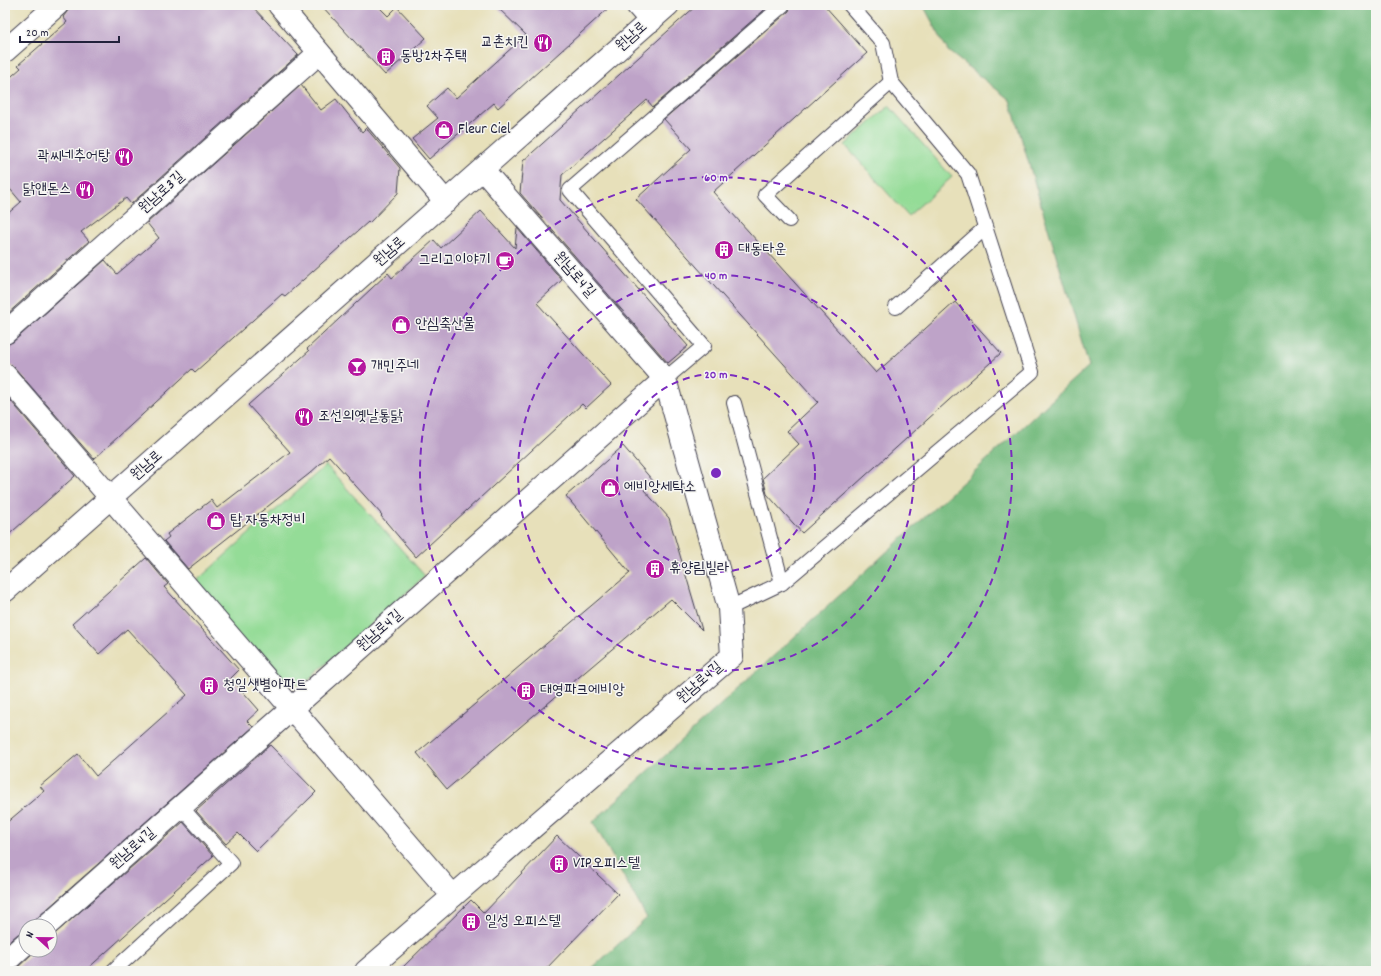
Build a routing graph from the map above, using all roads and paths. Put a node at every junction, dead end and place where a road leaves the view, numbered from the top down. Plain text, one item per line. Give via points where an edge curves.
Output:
1 (57, 5) edge
2 (279, 5) edge
3 (668, 5) edge
4 (783, 5) edge
5 (850, 5) edge
6 (644, 13) edge
7 (5, 51) edge
8 (319, 53) junction
9 (891, 82) junction
10 (483, 170) junction
11 (446, 202) junction
12 (790, 220) dead end
13 (985, 228) junction
14 (896, 308) dead end
15 (5, 332) edge
16 (5, 375) edge
17 (665, 379) junction
18 (734, 403) dead end
19 (110, 498) junction
20 (782, 582) junction
21 (5, 591) edge
22 (729, 608) junction
23 (293, 708) junction
24 (181, 807) junction
25 (453, 896) junction
26 (55, 918) edge
27 (18, 950) edge
28 (5, 962) edge
29 (112, 971) edge
30 (366, 971) edge

1 - 7 street
2 - 8 street
3 - 6 street, 원남로
4 - 17 lane via 570,190 704,346
5 - 9 lane via 883,43
6 - 10 street, 원남로
8 - 11 street
8 - 15 street, 원남로3길
9 - 12 lane via 765,195
9 - 13 lane via 968,174
10 - 11 street, 원남로
10 - 17 street, 원남로4길
11 - 19 street, 원남로
13 - 14 lane
13 - 20 lane via 1032,372
16 - 19 street
17 - 22 street, 원남로4길
17 - 23 street, 원남로4길
18 - 20 lane
19 - 21 street, 원남로
19 - 23 street
20 - 22 lane
22 - 25 street, 원남로4길 via 732,656
23 - 24 street, 원남로4길
23 - 25 street
24 - 26 street, 원남로4길
24 - 29 lane via 231,863
25 - 30 street, 원남로4길
27 - 28 street

